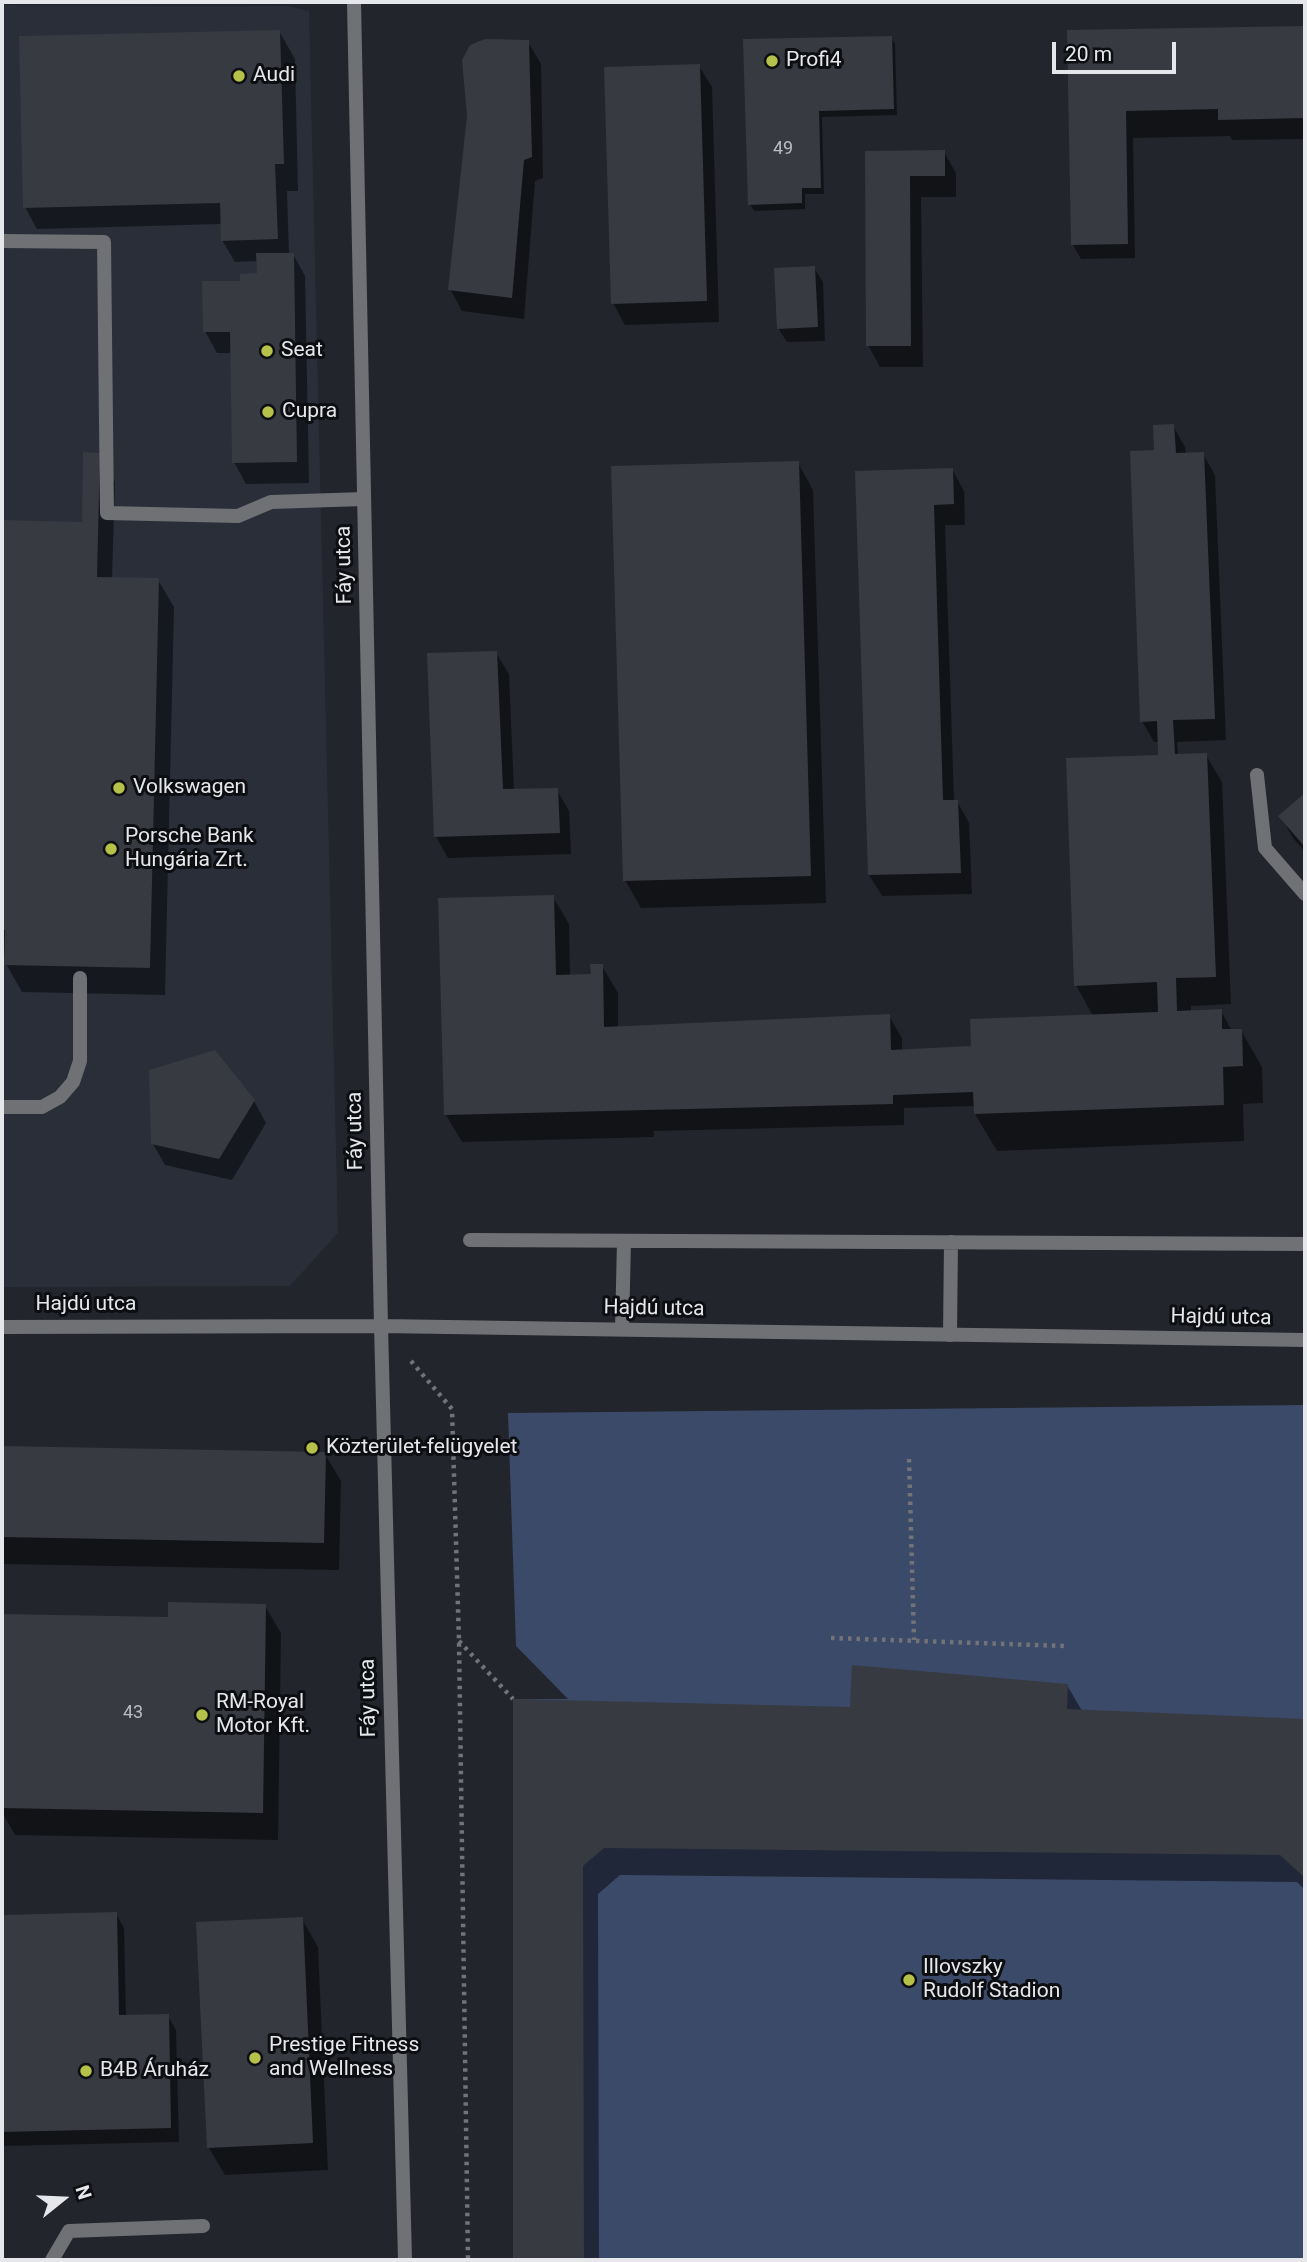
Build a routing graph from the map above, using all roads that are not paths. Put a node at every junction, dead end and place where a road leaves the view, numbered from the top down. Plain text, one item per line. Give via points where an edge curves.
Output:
1 (354, 2) edge
2 (2, 241) edge
3 (364, 499) junction
4 (1257, 775) dead end
5 (1305, 894) edge
6 (80, 978) dead end
7 (2, 1107) edge
8 (470, 1240) dead end
9 (624, 1241) junction
10 (951, 1242) junction
11 (1305, 1244) edge
12 (2, 1326) edge
13 (381, 1326) junction
14 (622, 1329) junction
15 (950, 1335) junction
16 (1305, 1340) edge
17 (204, 2226) dead end
18 (52, 2260) edge
19 (405, 2260) edge

1 - 3 street, Fáy utca
2 - 3 street via 104,242 107,513 238,516 271,502
3 - 13 street, Fáy utca
4 - 5 street via 1265,848
6 - 7 street via 80,1061 73,1082 60,1097 42,1107
8 - 9 street
9 - 10 street
9 - 14 street
10 - 11 street
10 - 15 street
12 - 13 street, Hajdú utca
13 - 14 street, Hajdú utca
13 - 19 street, Fáy utca
14 - 15 street, Hajdú utca
15 - 16 street, Hajdú utca
17 - 18 street via 69,2231

